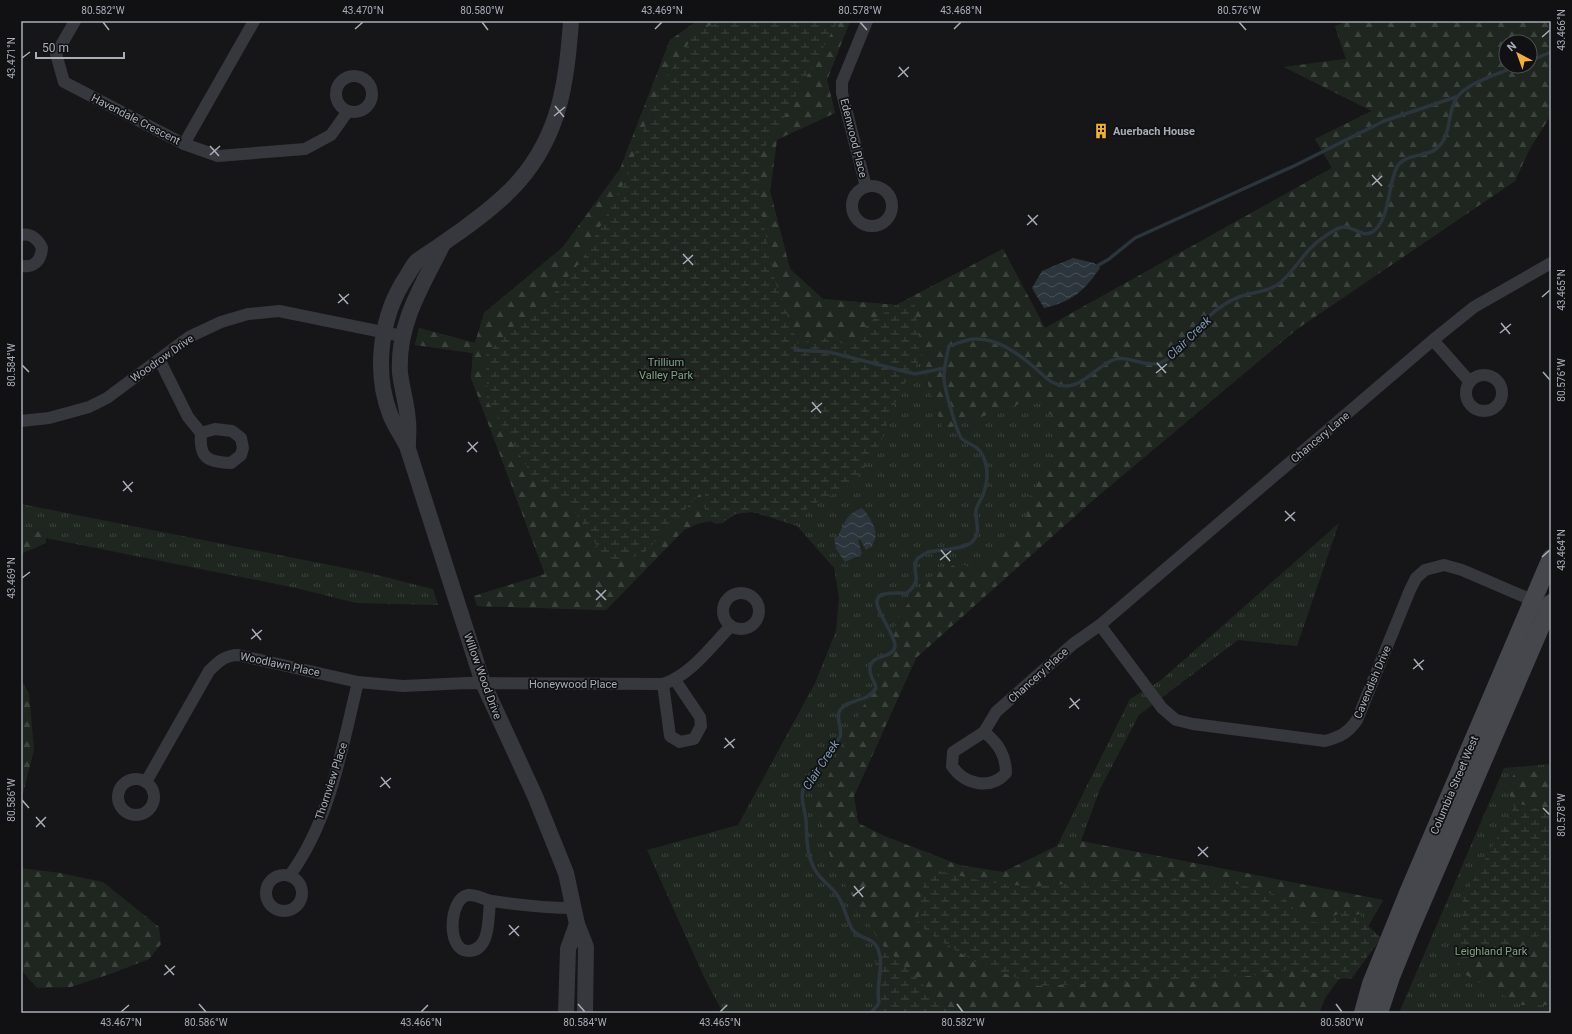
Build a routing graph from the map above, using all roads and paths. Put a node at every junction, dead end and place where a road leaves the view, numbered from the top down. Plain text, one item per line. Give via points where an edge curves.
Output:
1 (75, 21) edge
2 (254, 21) edge
3 (571, 21) edge
4 (867, 21) edge
5 (348, 111) dead end
6 (184, 144) junction
7 (866, 187) dead end
8 (21, 235) edge
9 (444, 243) junction
10 (1551, 263) edge
11 (21, 266) edge
12 (384, 331) junction
13 (402, 336) junction
14 (1433, 340) junction
15 (159, 358) junction
16 (1470, 382) dead end
17 (21, 421) edge
18 (201, 433) dead end
19 (408, 446) junction
20 (1551, 558) edge
21 (1544, 603) edge
22 (1100, 625) junction
23 (731, 626) dead end
24 (675, 680) junction
25 (358, 682) junction
26 (483, 684) junction
27 (663, 684) junction
28 (984, 732) junction
29 (146, 782) dead end
30 (290, 875) dead end
31 (490, 901) junction
32 (574, 908) junction
33 (577, 924) junction
34 (566, 1013) edge
35 (585, 1013) edge
36 (1363, 1013) edge
37 (1379, 1013) edge

1 - 6 street, Havendale Crescent via 56,54 64,82
2 - 6 street, Havendale Crescent
3 - 9 street, Willow Wood Drive via 563,96 554,123 538,155 519,181 500,200
4 - 7 street, Edenwood Place via 842,82 842,93
5 - 6 street via 331,135 305,149 218,156
8 - 11 street via 36,238 42,248 37,262
9 - 12 street, Willow Wood Drive via 416,262 408,273 397,291
9 - 13 street, Willow Wood Drive via 418,291
10 - 14 street, Chancery Lane via 1474,307
12 - 13 street, Woodrow Drive
12 - 15 street, Woodrow Drive via 279,311 248,314 220,322 189,337
12 - 19 street, Willow Wood Drive via 382,383 390,415
13 - 19 street, Willow Wood Drive via 400,372 408,422
14 - 16 street
14 - 22 street, Chancery Lane
15 - 17 street, Woodrow Drive via 107,398 88,407 49,418
15 - 18 street via 188,416
19 - 26 street, Willow Wood Drive
20 - 21 main road, Columbia Street West
21 - 22 street, Cavendish Drive via 1462,570 1444,566 1425,570 1416,578 1410,590 1357,720 1340,738 1325,741 1176,720 1162,708
21 - 36 main road, Columbia Street West via 1405,900 1371,984
21 - 37 main road, Columbia Street West via 1391,977
22 - 28 street, Chancery Place via 1072,644 996,712
23 - 24 street, Honeywood Place via 688,672
24 - 27 street, Honeywood Place
24 - 27 street via 700,717 701,726 694,739 680,742 670,736
25 - 26 street, Woodlawn Place via 403,686
25 - 29 street, Woodlawn Place via 238,655 220,660 209,671
25 - 30 street, Thornview Place via 344,744 327,800 300,861
26 - 27 street, Honeywood Place
26 - 32 street, Willow Wood Drive via 549,831 566,873
28 - 28 street, Chancery Place via 953,752 952,766 958,775 988,784 999,780 1006,773 1006,766 1005,756 994,740
31 - 31 street via 467,895 458,901 454,912 453,936 458,947 467,951 479,948 485,940
31 - 32 street via 549,908
32 - 33 street, Willow Wood Drive
33 - 34 street via 568,949
33 - 35 street, Willow Wood Drive via 586,947

